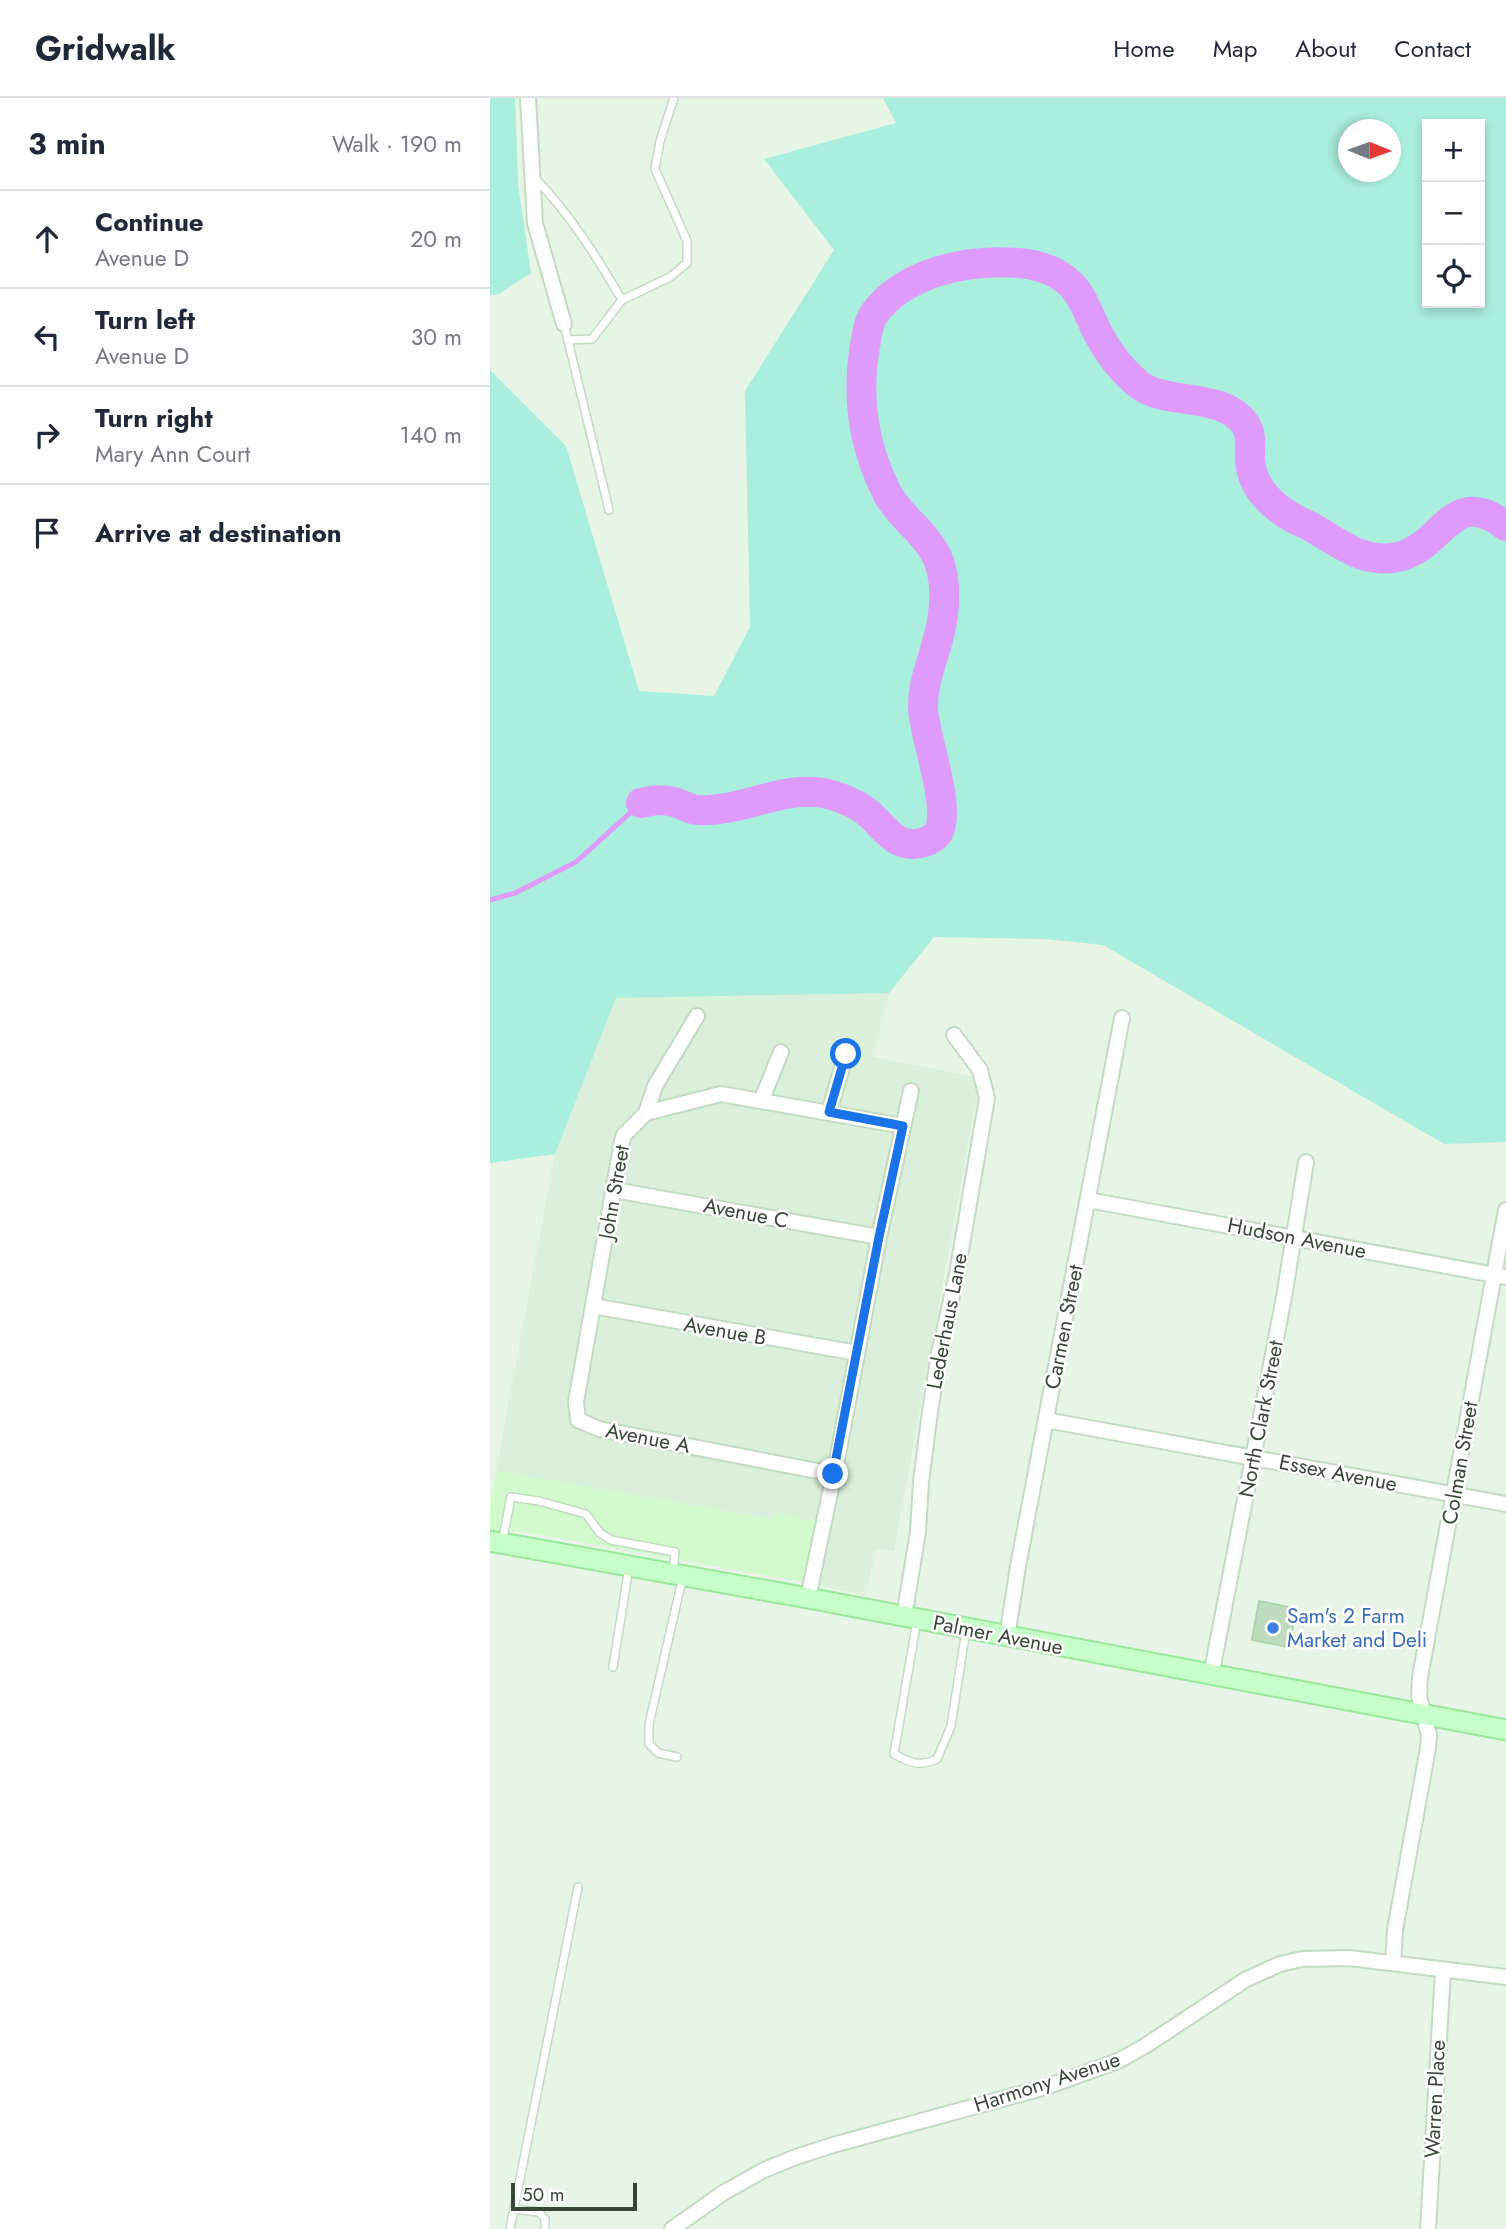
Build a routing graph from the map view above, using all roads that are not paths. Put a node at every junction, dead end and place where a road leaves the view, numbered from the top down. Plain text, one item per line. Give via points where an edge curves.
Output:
1 (528, 98) edge
2 (674, 98) edge
3 (531, 174) junction
4 (622, 300) junction
5 (564, 324) joint
6 (568, 340) junction
7 (609, 510) dead end
8 (697, 1016) dead end
9 (1122, 1018) dead end
10 (954, 1035) dead end
11 (782, 1052) dead end
12 (846, 1054) dead end
13 (911, 1091) dead end
14 (762, 1099) junction
15 (829, 1112) junction
16 (646, 1113) junction
17 (903, 1126) junction
18 (1306, 1162) dead end
19 (614, 1190) junction
20 (1088, 1199) junction
21 (1506, 1210) edge
22 (879, 1237) junction
23 (1293, 1237) junction
24 (1500, 1275) edge
25 (593, 1306) junction
26 (857, 1353) junction
27 (1046, 1420) junction
28 (1254, 1457) junction
29 (833, 1474) junction
30 (1454, 1495) junction
31 (1506, 1504) edge
32 (611, 1540) junction
33 (496, 1542) edge
34 (609, 1563) junction
35 (629, 1566) junction
36 (678, 1575) junction
37 (808, 1598) junction
38 (910, 1619) junction
39 (966, 1629) junction
40 (1007, 1637) junction
41 (613, 1667) dead end
42 (1211, 1676) junction
43 (1424, 1716) junction
44 (1506, 1730) edge
45 (677, 1757) dead end
46 (578, 1887) dead end
47 (1393, 1963) junction
48 (1443, 1970) junction
49 (1506, 1977) edge
50 (514, 2209) junction
51 (510, 2229) edge
52 (545, 2229) edge
53 (672, 2229) edge
54 (1428, 2229) edge

1 - 3 street
2 - 4 lane via 655,169 687,240 687,263 670,277
3 - 4 lane via 584,237
3 - 5 street via 535,223
4 - 6 lane via 592,339
5 - 6 lane
6 - 7 lane
8 - 16 street, John Street via 655,1086
9 - 20 street, Carmen Street
10 - 38 street, Lederhaus Lane via 980,1070 987,1098 929,1419
11 - 14 street
12 - 15 street
13 - 17 street
14 - 15 street
14 - 16 street via 721,1094
15 - 17 street
16 - 19 street, John Street via 624,1135
17 - 22 street
18 - 23 street, North Clark Street
19 - 22 street, Avenue C
19 - 25 street, John Street
20 - 23 street, Hudson Avenue
20 - 27 street, Carmen Street
21 - 24 street, Colman Street
22 - 26 street
23 - 24 street, Hudson Avenue
23 - 28 street, North Clark Street
24 - 30 street, Colman Street
25 - 26 street, Avenue B
25 - 29 street, Avenue A via 576,1402 578,1420 599,1429
26 - 29 street
27 - 28 street, Essex Avenue
27 - 40 street, Carmen Street
28 - 30 street, Essex Avenue
28 - 42 street, North Clark Street
29 - 37 street
30 - 31 street, Essex Avenue
30 - 43 street, Colman Street via 1420,1677
32 - 33 lane via 586,1514 511,1497
32 - 34 lane
32 - 36 lane via 675,1552
33 - 34 street, Palmer Avenue
34 - 35 street, Palmer Avenue
35 - 36 street, Palmer Avenue
35 - 41 lane
36 - 37 street, Palmer Avenue
36 - 45 lane via 649,1724 649,1744
37 - 38 street, Palmer Avenue
38 - 39 street, Palmer Avenue
38 - 39 lane via 894,1754 923,1765 937,1759 951,1726
39 - 40 street, Palmer Avenue
40 - 42 street, Palmer Avenue
42 - 43 street, Palmer Avenue
43 - 44 street, Palmer Avenue
43 - 47 street via 1428,1748
46 - 50 lane
47 - 48 street, Harmony Avenue
47 - 53 street, Harmony Avenue via 1326,1956 1280,1964 1245,1980 1118,2061 1046,2087 796,2157 723,2193
48 - 49 street, Harmony Avenue
48 - 54 street, Warren Place
50 - 51 lane
50 - 52 lane via 539,2212

